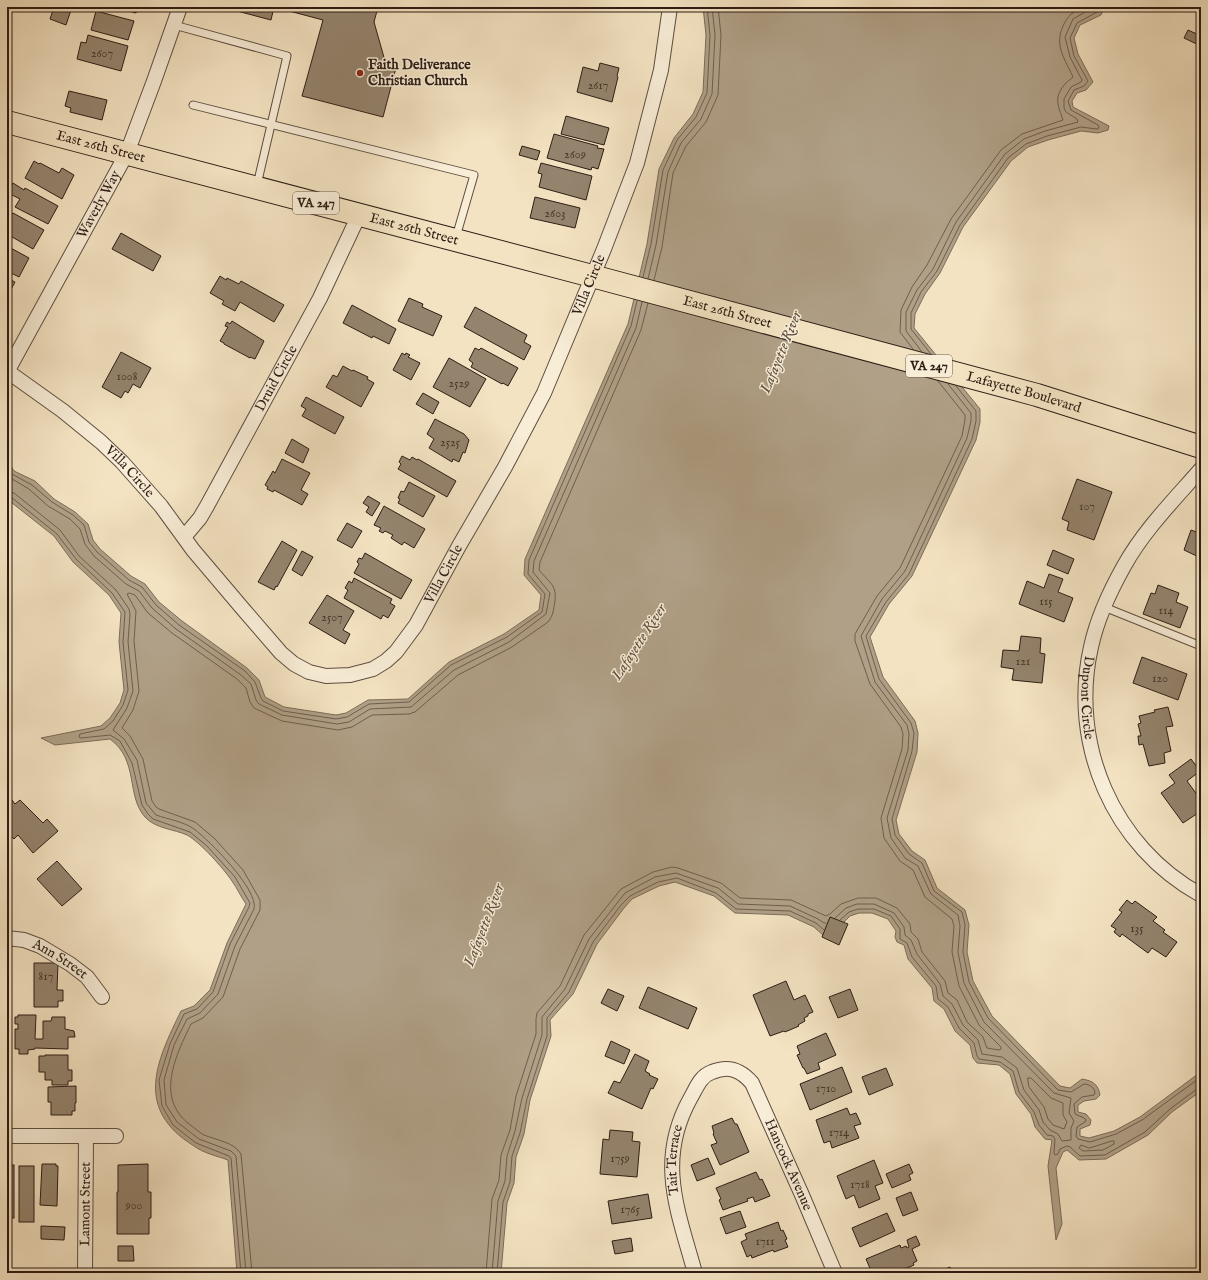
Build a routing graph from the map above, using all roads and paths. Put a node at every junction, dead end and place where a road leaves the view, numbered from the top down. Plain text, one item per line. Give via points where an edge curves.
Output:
1 (180, 7) edge
2 (670, 7) edge
3 (174, 25) junction
4 (193, 105) dead end
5 (7, 122) edge
6 (271, 125) junction
7 (126, 153) junction
8 (257, 188) junction
9 (358, 214) junction
10 (456, 240) junction
11 (592, 276) junction
12 (821, 338) joint
13 (7, 372) edge
14 (1201, 447) edge
15 (1201, 469) edge
16 (184, 537) junction
17 (1104, 607) junction
18 (1201, 646) edge
19 (1201, 895) edge
20 (7, 938) edge
21 (102, 997) dead end
22 (729, 1068) joint
23 (7, 1136) edge
24 (86, 1136) junction
25 (116, 1136) dead end
26 (85, 1272) edge
27 (695, 1273) edge
28 (835, 1273) edge

1 - 3 street, Waverly Way
2 - 11 street, Villa Circle via 661,70 637,163
3 - 6 lane via 286,56
3 - 7 street, Waverly Way
4 - 6 lane
5 - 7 main road, East 26th Street / VA 247
6 - 8 lane
6 - 10 lane via 474,175
7 - 8 main road, East 26th Street / VA 247
7 - 13 street, Waverly Way
8 - 9 main road, East 26th Street / VA 247
9 - 10 main road, East 26th Street / VA 247
9 - 16 street, Druid Circle via 320,298 207,506
10 - 11 main road, East 26th Street / VA 247
11 - 12 main road, East 26th Street / VA 247
11 - 16 street, Villa Circle via 544,392 505,467 416,625 386,661 373,669 334,676 309,672 294,664 248,615
12 - 14 main road, Lafayette Boulevard / VA 247 via 1037,395
13 - 16 street, Villa Circle via 63,411 101,442 161,506
15 - 17 street, Dupont Circle via 1144,535 1124,566
17 - 18 lane
17 - 19 street, Dupont Circle via 1091,647 1088,666 1086,723 1092,754 1105,790 1135,840 1162,868
20 - 21 street, Ann Street via 24,940 40,946 70,964 87,977
22 - 27 street, Tait Terrace via 710,1072 701,1080 685,1108 676,1134 671,1161 679,1218
22 - 28 street, Hancock Avenue via 746,1076 752,1083
23 - 24 street
24 - 25 street
24 - 26 street, Lamont Street

